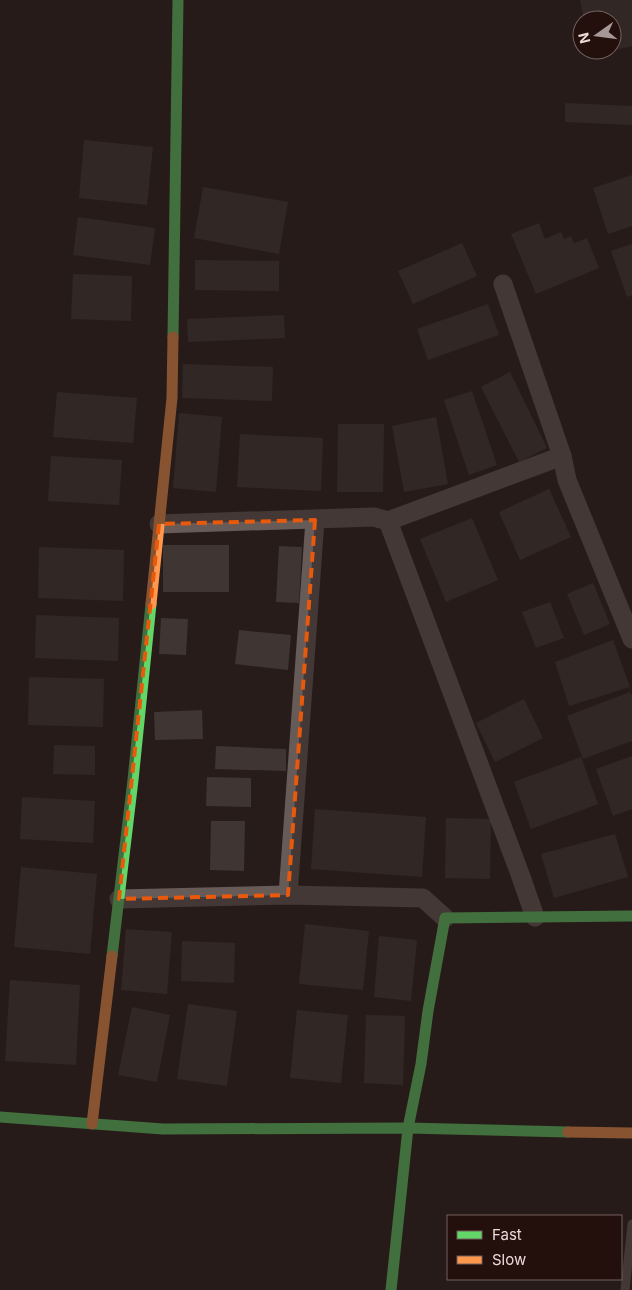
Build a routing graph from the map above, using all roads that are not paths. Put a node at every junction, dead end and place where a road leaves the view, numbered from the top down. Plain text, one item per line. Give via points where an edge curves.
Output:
1 (178, 0) edge
2 (503, 284) dead end
3 (562, 456) junction
4 (315, 520) junction
5 (388, 520) junction
6 (159, 524) junction
7 (632, 639) edge
8 (288, 896) junction
9 (119, 899) junction
10 (632, 916) edge
11 (534, 917) junction
12 (445, 918) junction
13 (0, 1117) edge
14 (92, 1124) junction
15 (408, 1128) junction
16 (632, 1133) edge
17 (632, 1224) edge
18 (391, 1290) edge
19 (624, 1290) edge

1 - 6 street via 172,398
2 - 3 street
3 - 5 street
3 - 7 street via 567,480
4 - 5 street via 374,516
4 - 6 street
4 - 8 street
5 - 11 street
6 - 9 street
8 - 9 street
8 - 12 street via 423,898
9 - 14 street
10 - 11 street
11 - 12 street
12 - 15 street
13 - 14 street
14 - 15 street via 163,1128
15 - 16 street
15 - 18 street
17 - 19 lane

